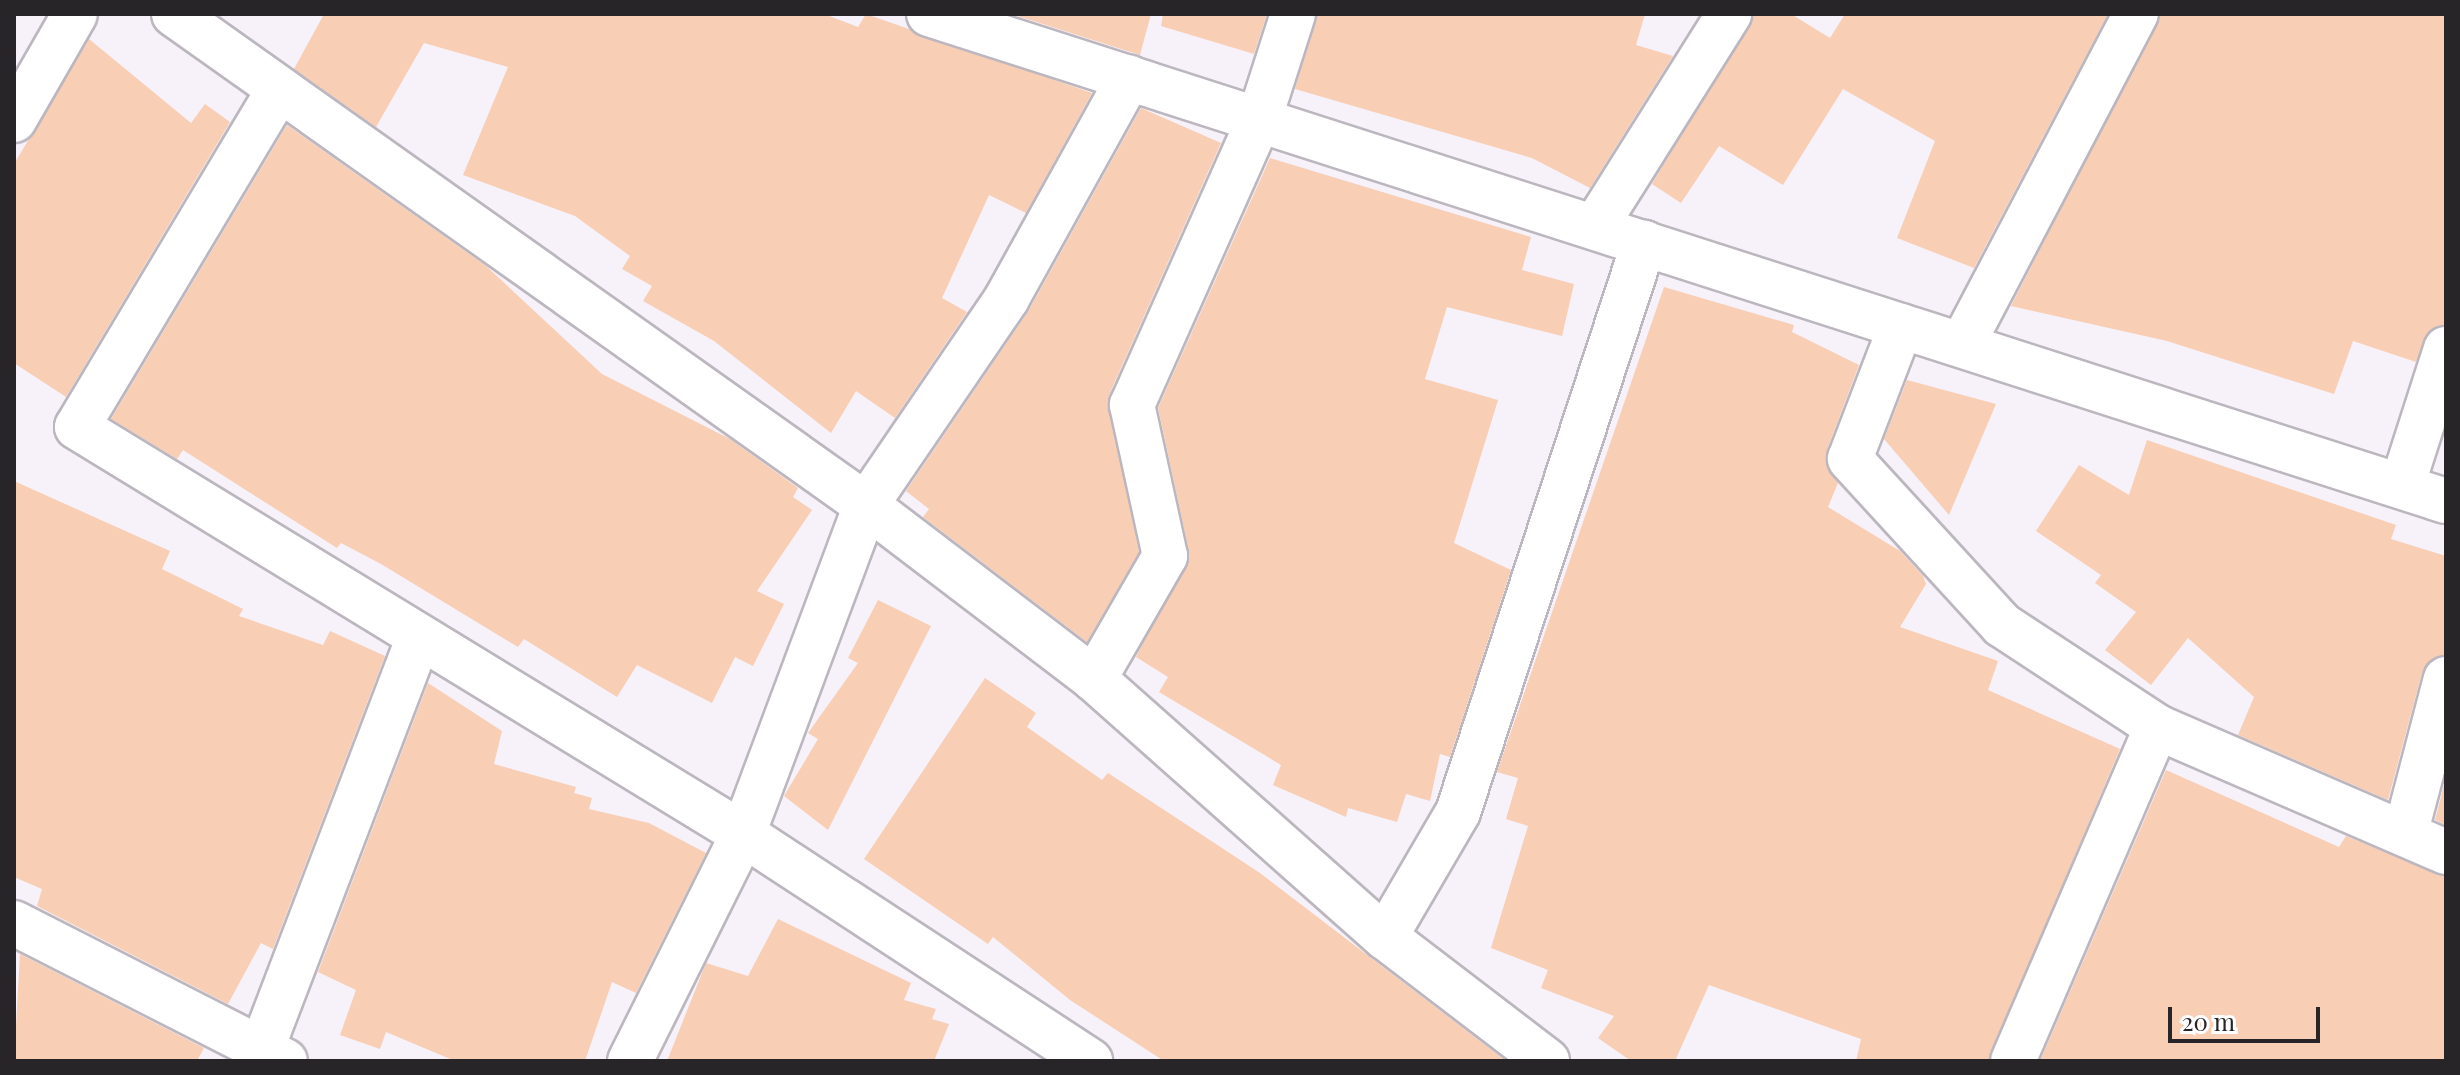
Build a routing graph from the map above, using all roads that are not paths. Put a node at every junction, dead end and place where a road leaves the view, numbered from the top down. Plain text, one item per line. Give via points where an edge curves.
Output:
1 (75, 14) edge
2 (929, 14) edge
3 (1293, 14) edge
4 (1729, 14) edge
5 (2136, 14) edge
6 (197, 21) edge
7 (1129, 78) junction
8 (277, 93) junction
9 (14, 120) edge
10 (1259, 120) junction
11 (1595, 227) junction
12 (1644, 243) junction
13 (1901, 326) junction
14 (1962, 345) junction
15 (2446, 349) edge
16 (2402, 486) junction
17 (2446, 501) edge
18 (866, 505) junction
19 (419, 637) junction
20 (1094, 679) junction
21 (2446, 679) edge
22 (2157, 727) junction
23 (2406, 831) junction
24 (743, 834) junction
25 (2446, 852) edge
26 (14, 923) edge
27 (1385, 937) junction
28 (268, 1058) edge
29 (630, 1061) edge
30 (1090, 1061) edge
31 (1547, 1061) edge
32 (2013, 1061) edge

1 - 9 street
2 - 7 street
3 - 10 street
4 - 11 street
5 - 14 street
6 - 8 street
7 - 10 street
7 - 18 street via 1007,298
8 - 18 street
8 - 19 street via 77,427
10 - 11 street
10 - 20 street via 1132,405 1165,556
11 - 12 street
12 - 13 street
12 - 27 street via 1458,812
13 - 14 street
13 - 22 street via 1850,459 2002,625
14 - 16 street
15 - 16 street
16 - 17 street
18 - 20 street
18 - 24 street
19 - 24 street
19 - 28 street
20 - 27 street
21 - 23 street
22 - 23 street
22 - 32 street
23 - 25 street
24 - 29 street
24 - 30 street
26 - 28 street
27 - 31 street

